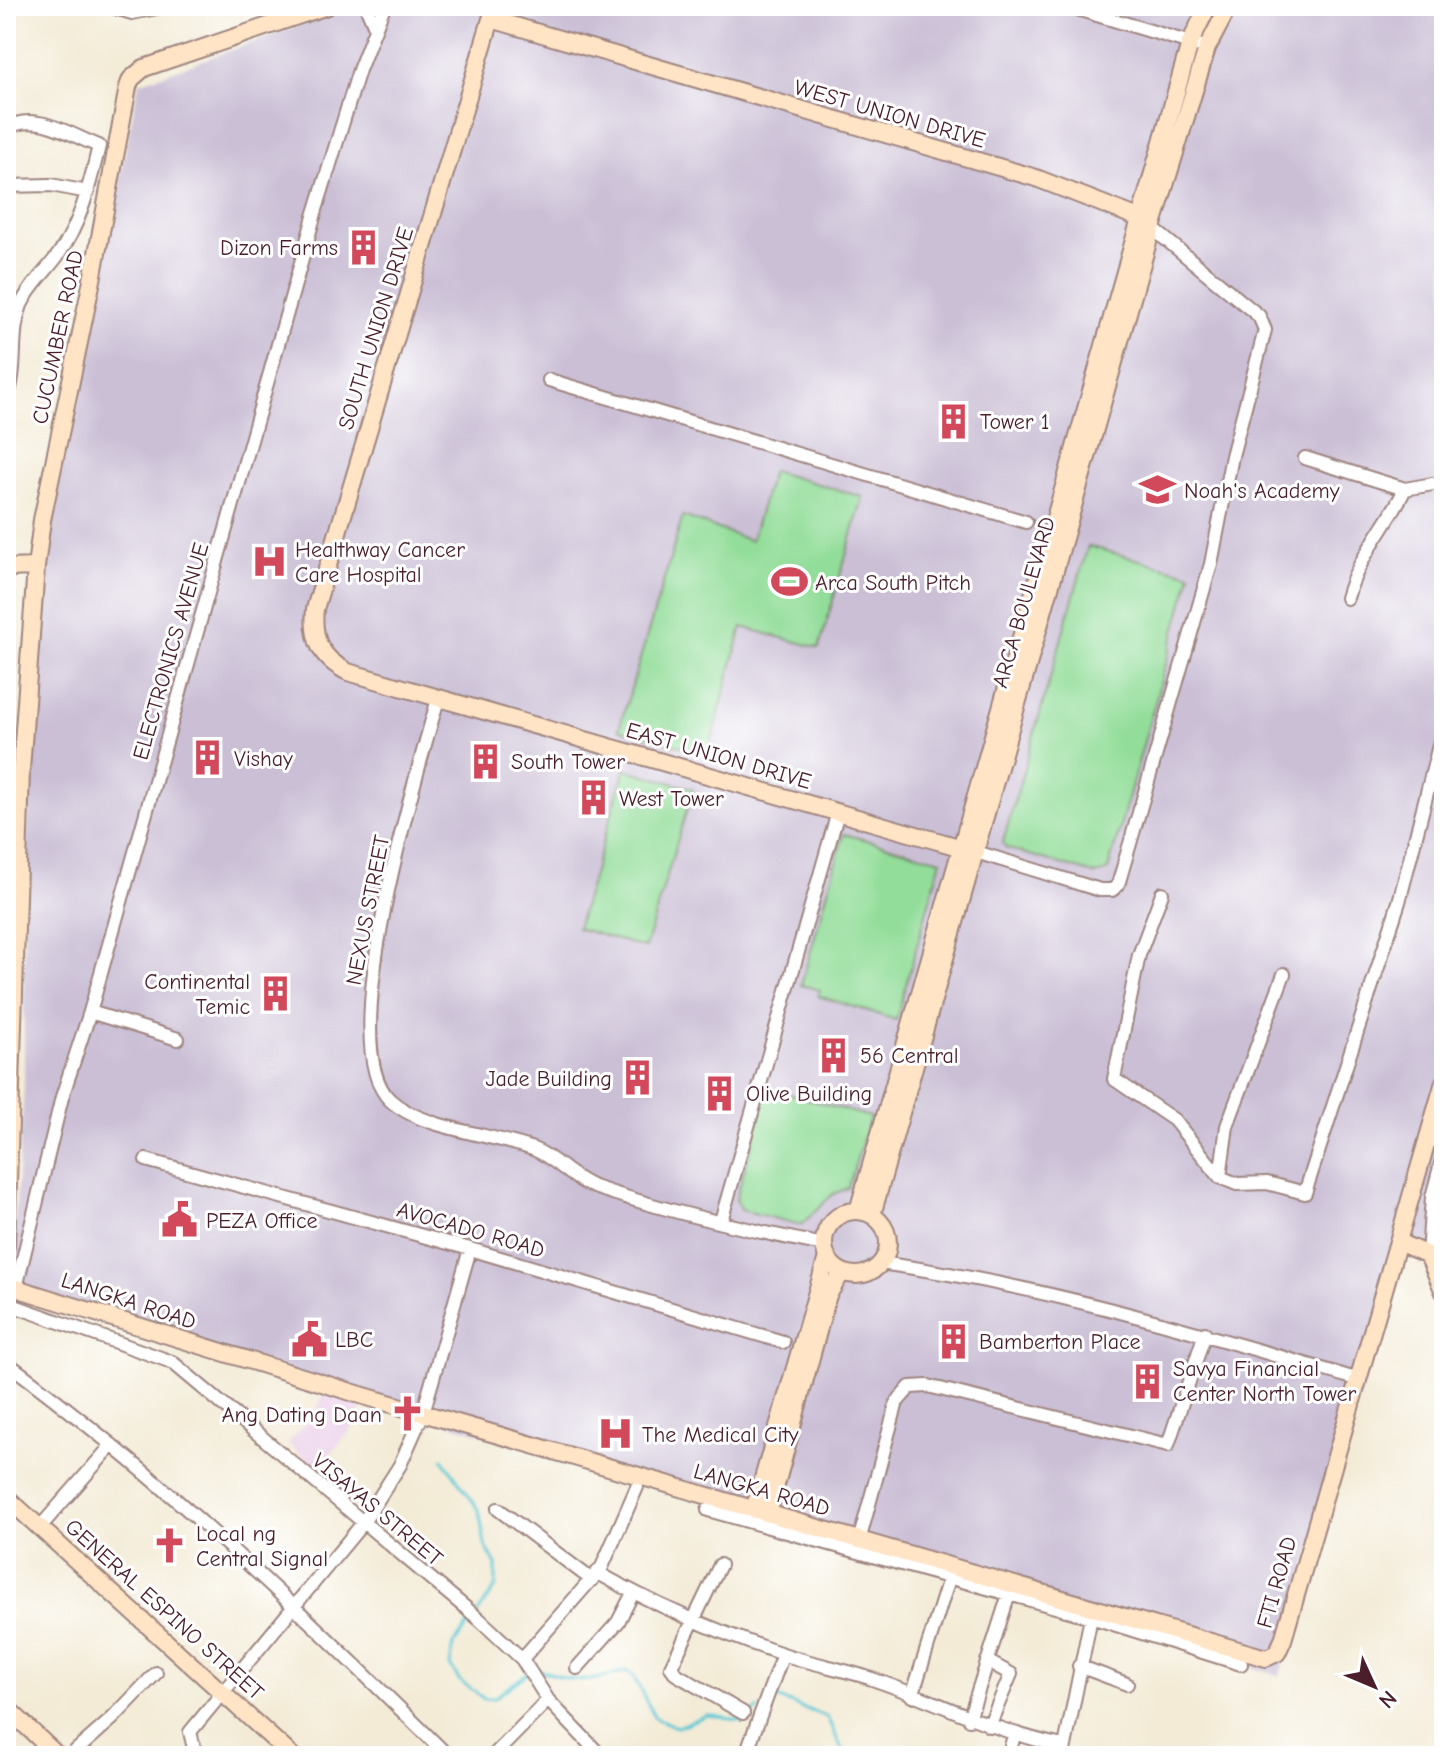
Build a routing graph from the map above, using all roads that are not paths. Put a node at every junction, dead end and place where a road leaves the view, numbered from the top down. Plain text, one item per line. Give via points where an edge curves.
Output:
1 (109, 6) edge
2 (166, 6) edge
3 (327, 6) edge
4 (366, 6) edge
5 (384, 6) edge
6 (1067, 6) edge
7 (1208, 6) edge
8 (1229, 6) edge
9 (488, 12) edge
10 (375, 27) junction
11 (1190, 43) junction
12 (1207, 48) junction
13 (6, 129) edge
14 (6, 186) edge
15 (88, 192) junction
16 (1146, 223) junction
17 (10, 335) edge
18 (549, 380) dead end
19 (6, 401) edge
20 (1305, 458) dead end
21 (1444, 482) edge
22 (1405, 489) junction
23 (1026, 522) dead end
24 (36, 567) junction
25 (6, 568) edge
26 (1347, 598) dead end
27 (320, 650) joint
28 (438, 699) junction
29 (1444, 726) edge
30 (838, 812) junction
31 (969, 850) junction
32 (1112, 890) joint
33 (1162, 893) dead end
34 (1284, 974) dead end
35 (90, 1012) junction
36 (178, 1039) dead end
37 (1444, 1082) edge
38 (1444, 1152) edge
39 (146, 1160) dead end
40 (1220, 1177) junction
41 (865, 1213) junction
42 (721, 1221) junction
43 (1398, 1242) junction
44 (6, 1246) edge
45 (470, 1249) junction
46 (825, 1251) junction
47 (1428, 1255) junction
48 (880, 1263) junction
49 (842, 1272) junction
50 (11, 1286) edge
51 (1444, 1292) edge
52 (6, 1303) edge
53 (1205, 1333) junction
54 (783, 1342) dead end
55 (6, 1362) edge
56 (1356, 1379) junction
57 (423, 1413) junction
58 (112, 1445) junction
59 (1168, 1445) junction
60 (1170, 1460) dead end
61 (637, 1487) dead end
62 (6, 1497) edge
63 (498, 1509) dead end
64 (708, 1510) dead end
65 (761, 1512) junction
66 (363, 1523) junction
67 (41, 1526) junction
68 (829, 1540) junction
69 (859, 1541) junction
70 (720, 1565) dead end
71 (595, 1577) junction
72 (947, 1585) dead end
73 (633, 1593) junction
74 (1009, 1594) junction
75 (294, 1604) junction
76 (1091, 1617) junction
77 (694, 1621) junction
78 (783, 1654) junction
79 (522, 1659) junction
80 (987, 1661) junction
81 (1241, 1664) dead end
82 (1079, 1666) junction
83 (577, 1668) dead end
84 (156, 1673) dead end
85 (1127, 1684) dead end
86 (221, 1690) junction
87 (912, 1696) junction
88 (548, 1700) junction
89 (7, 1708) edge
90 (743, 1713) dead end
91 (969, 1719) junction
92 (989, 1726) junction
93 (1014, 1736) junction
94 (6, 1739) edge
95 (1063, 1751) edge
96 (58, 1756) edge
97 (70, 1756) edge
98 (196, 1756) edge
99 (292, 1756) edge
100 (448, 1756) edge
101 (493, 1756) edge
102 (601, 1756) edge
103 (745, 1756) edge
104 (1008, 1756) edge

1 - 2 street via 132,13
3 - 24 street, CUCUMBER ROAD via 144,68 131,79
4 - 10 street
5 - 10 street, ELECTRONICS AVENUE
6 - 11 street
7 - 11 street, ARCA BOULEVARD
8 - 12 street, ARCA BOULEVARD
9 - 16 street, WEST UNION DRIVE via 1036,178
9 - 27 street, SOUTH UNION DRIVE via 315,609 313,631
10 - 35 street, ELECTRONICS AVENUE via 315,213
11 - 12 street
11 - 16 street, ARCA BOULEVARD
12 - 16 street, ARCA BOULEVARD
13 - 15 street via 22,120 33,121 99,146
14 - 15 street via 51,185
15 - 17 street via 59,254 28,292
16 - 31 street, ARCA BOULEVARD
16 - 32 street, WEST UNION DRIVE via 1259,316 1265,338 1232,456 1211,564 1121,878
17 - 19 street via 15,371
18 - 23 street
20 - 22 street
21 - 22 street
22 - 26 street via 1353,575
24 - 25 street
24 - 44 street, CUCUMBER ROAD via 21,770
27 - 28 street, EAST UNION DRIVE via 348,672
28 - 30 street, EAST UNION DRIVE
28 - 42 street, NEXUS STREET via 376,951 370,995 377,1079 403,1110 531,1148 591,1186
29 - 40 street via 1399,902 1305,1193
30 - 31 street, EAST UNION DRIVE
30 - 42 street
31 - 32 street, EAST UNION DRIVE
31 - 41 street, ARCA BOULEVARD
33 - 40 street via 1139,955 1112,1075 1174,1120
34 - 40 street via 1227,1126
35 - 36 street
35 - 50 street, ELECTRONICS AVENUE
37 - 43 street, FTI ROAD
38 - 47 street via 1432,1197
39 - 45 street, AVOCADO ROAD
41 - 46 street via 835,1219 826,1231
41 - 48 street via 887,1236
42 - 46 street, NEXUS STREET
43 - 47 street
43 - 56 street, FTI ROAD
45 - 54 street, AVOCADO ROAD
45 - 57 street
46 - 49 street
46 - 65 street
47 - 51 street
48 - 49 street via 866,1273
48 - 53 street
49 - 65 street via 828,1295
50 - 57 street, LANGKA ROAD
52 - 66 street, VISAYAS STREET via 172,1362
53 - 56 street
53 - 59 street
55 - 58 street
56 - 69 street, FTI ROAD via 1283,1640 1271,1657
57 - 65 street, LANGKA ROAD
57 - 66 street via 400,1465
58 - 67 street
58 - 75 street
59 - 60 street
59 - 69 street via 928,1386 910,1387 897,1402
61 - 71 street
62 - 67 street, GENERAL ESPINO STREET
63 - 71 street
64 - 68 street
65 - 68 street, LANGKA ROAD
66 - 75 street
66 - 79 street, VISAYAS STREET
67 - 86 street, GENERAL ESPINO STREET
68 - 69 street, LANGKA ROAD
68 - 74 street
70 - 77 street
71 - 73 street
71 - 79 street
72 - 87 street
73 - 77 street
73 - 83 street via 618,1622
74 - 76 street
74 - 80 street
75 - 86 street
75 - 100 street
76 - 81 street
76 - 82 street
77 - 78 street
77 - 90 street via 673,1671
78 - 87 street via 873,1679
78 - 103 street
79 - 88 street, VISAYAS STREET
80 - 91 street
80 - 92 street via 1011,1674
82 - 85 street
82 - 95 street
84 - 97 street
86 - 98 street via 190,1732
86 - 99 street, GENERAL ESPINO STREET
87 - 91 street
88 - 101 street
88 - 102 street, VISAYAS STREET
89 - 94 street
89 - 96 street
91 - 92 street
92 - 93 street
93 - 95 street
93 - 104 street

